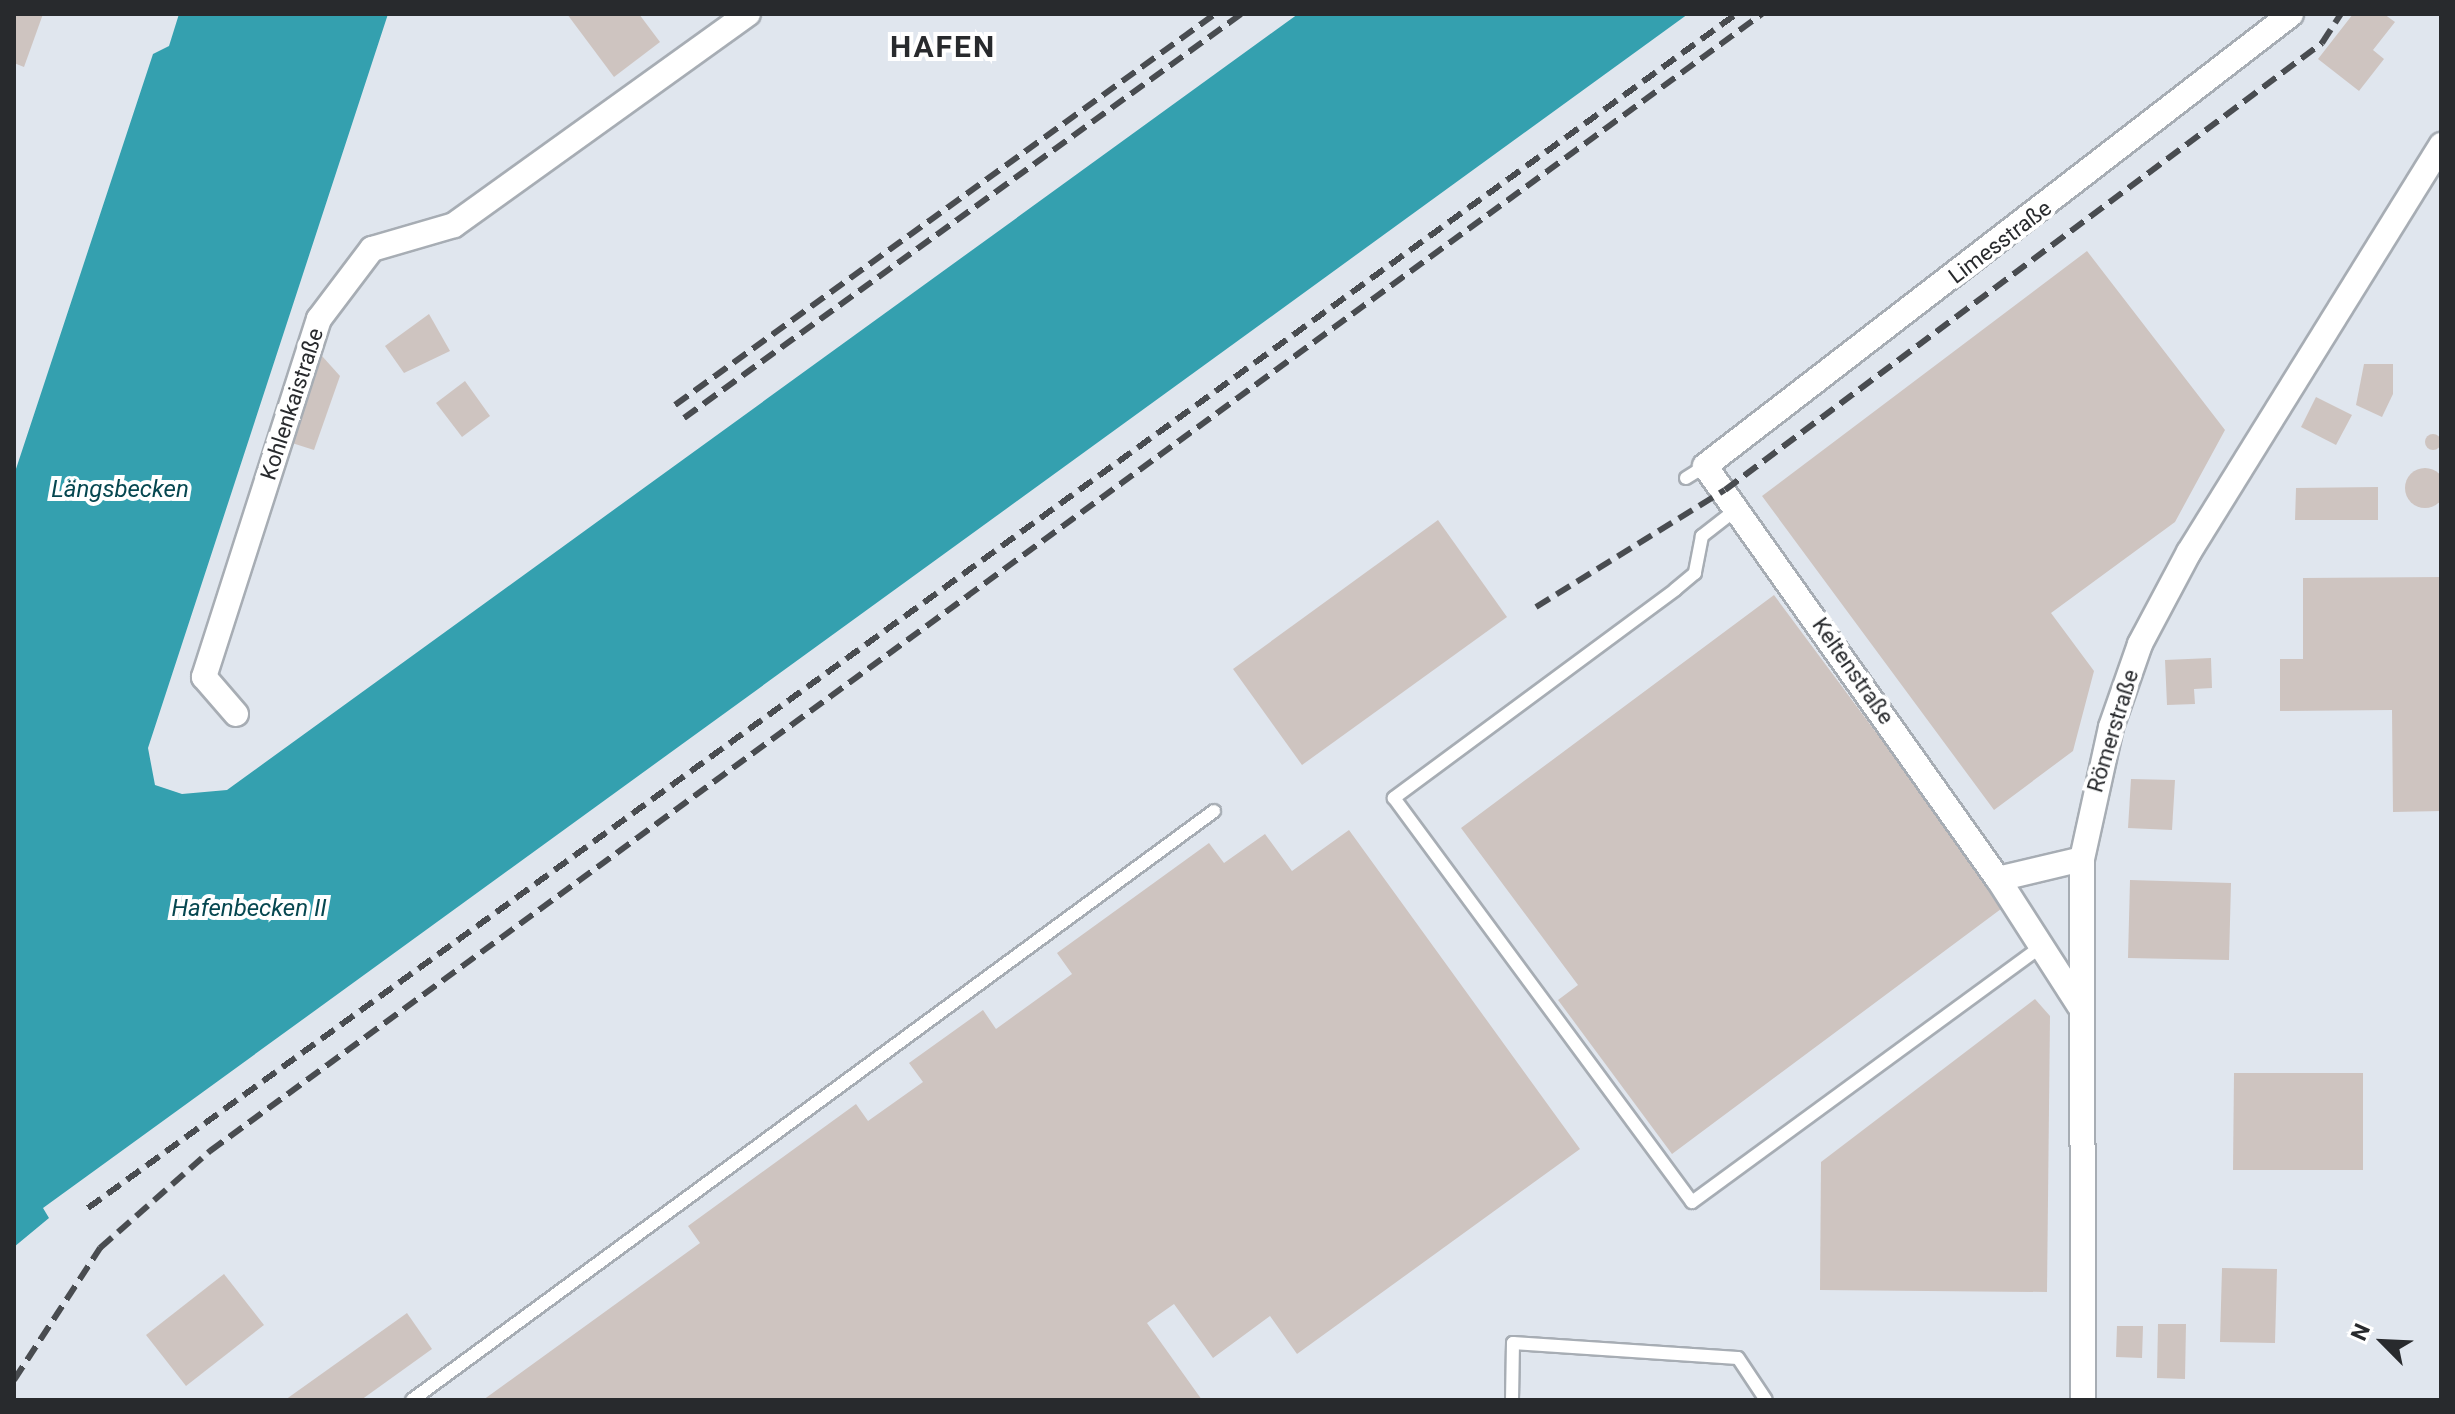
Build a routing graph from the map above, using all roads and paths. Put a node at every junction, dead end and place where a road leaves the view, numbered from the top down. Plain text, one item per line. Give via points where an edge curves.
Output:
1 (748, 14) edge
2 (2291, 14) edge
3 (2441, 145) edge
4 (1696, 472) joint
5 (1738, 508) junction
6 (236, 714) dead end
7 (1214, 811) dead end
8 (2082, 859) junction
9 (1998, 879) junction
10 (2041, 947) junction
11 (2079, 1005) junction
12 (412, 1400) edge
13 (1512, 1400) edge
14 (1766, 1400) edge
15 (2083, 1400) edge

1 - 6 street, Kohlenkaistraße via 454,225 372,249 319,319 204,677
2 - 4 street, Limesstraße
3 - 8 street, Römerstraße via 2140,644 2111,727
4 - 5 street, Keltenstraße
5 - 9 street, Keltenstraße
5 - 10 lane via 1702,536 1695,573 1675,590 1394,798 1692,1202
7 - 12 lane
8 - 9 street
8 - 11 street, Römerstraße
9 - 10 street, Keltenstraße
10 - 11 street, Keltenstraße
11 - 15 street, Römerstraße
13 - 14 lane via 1513,1343 1738,1358

